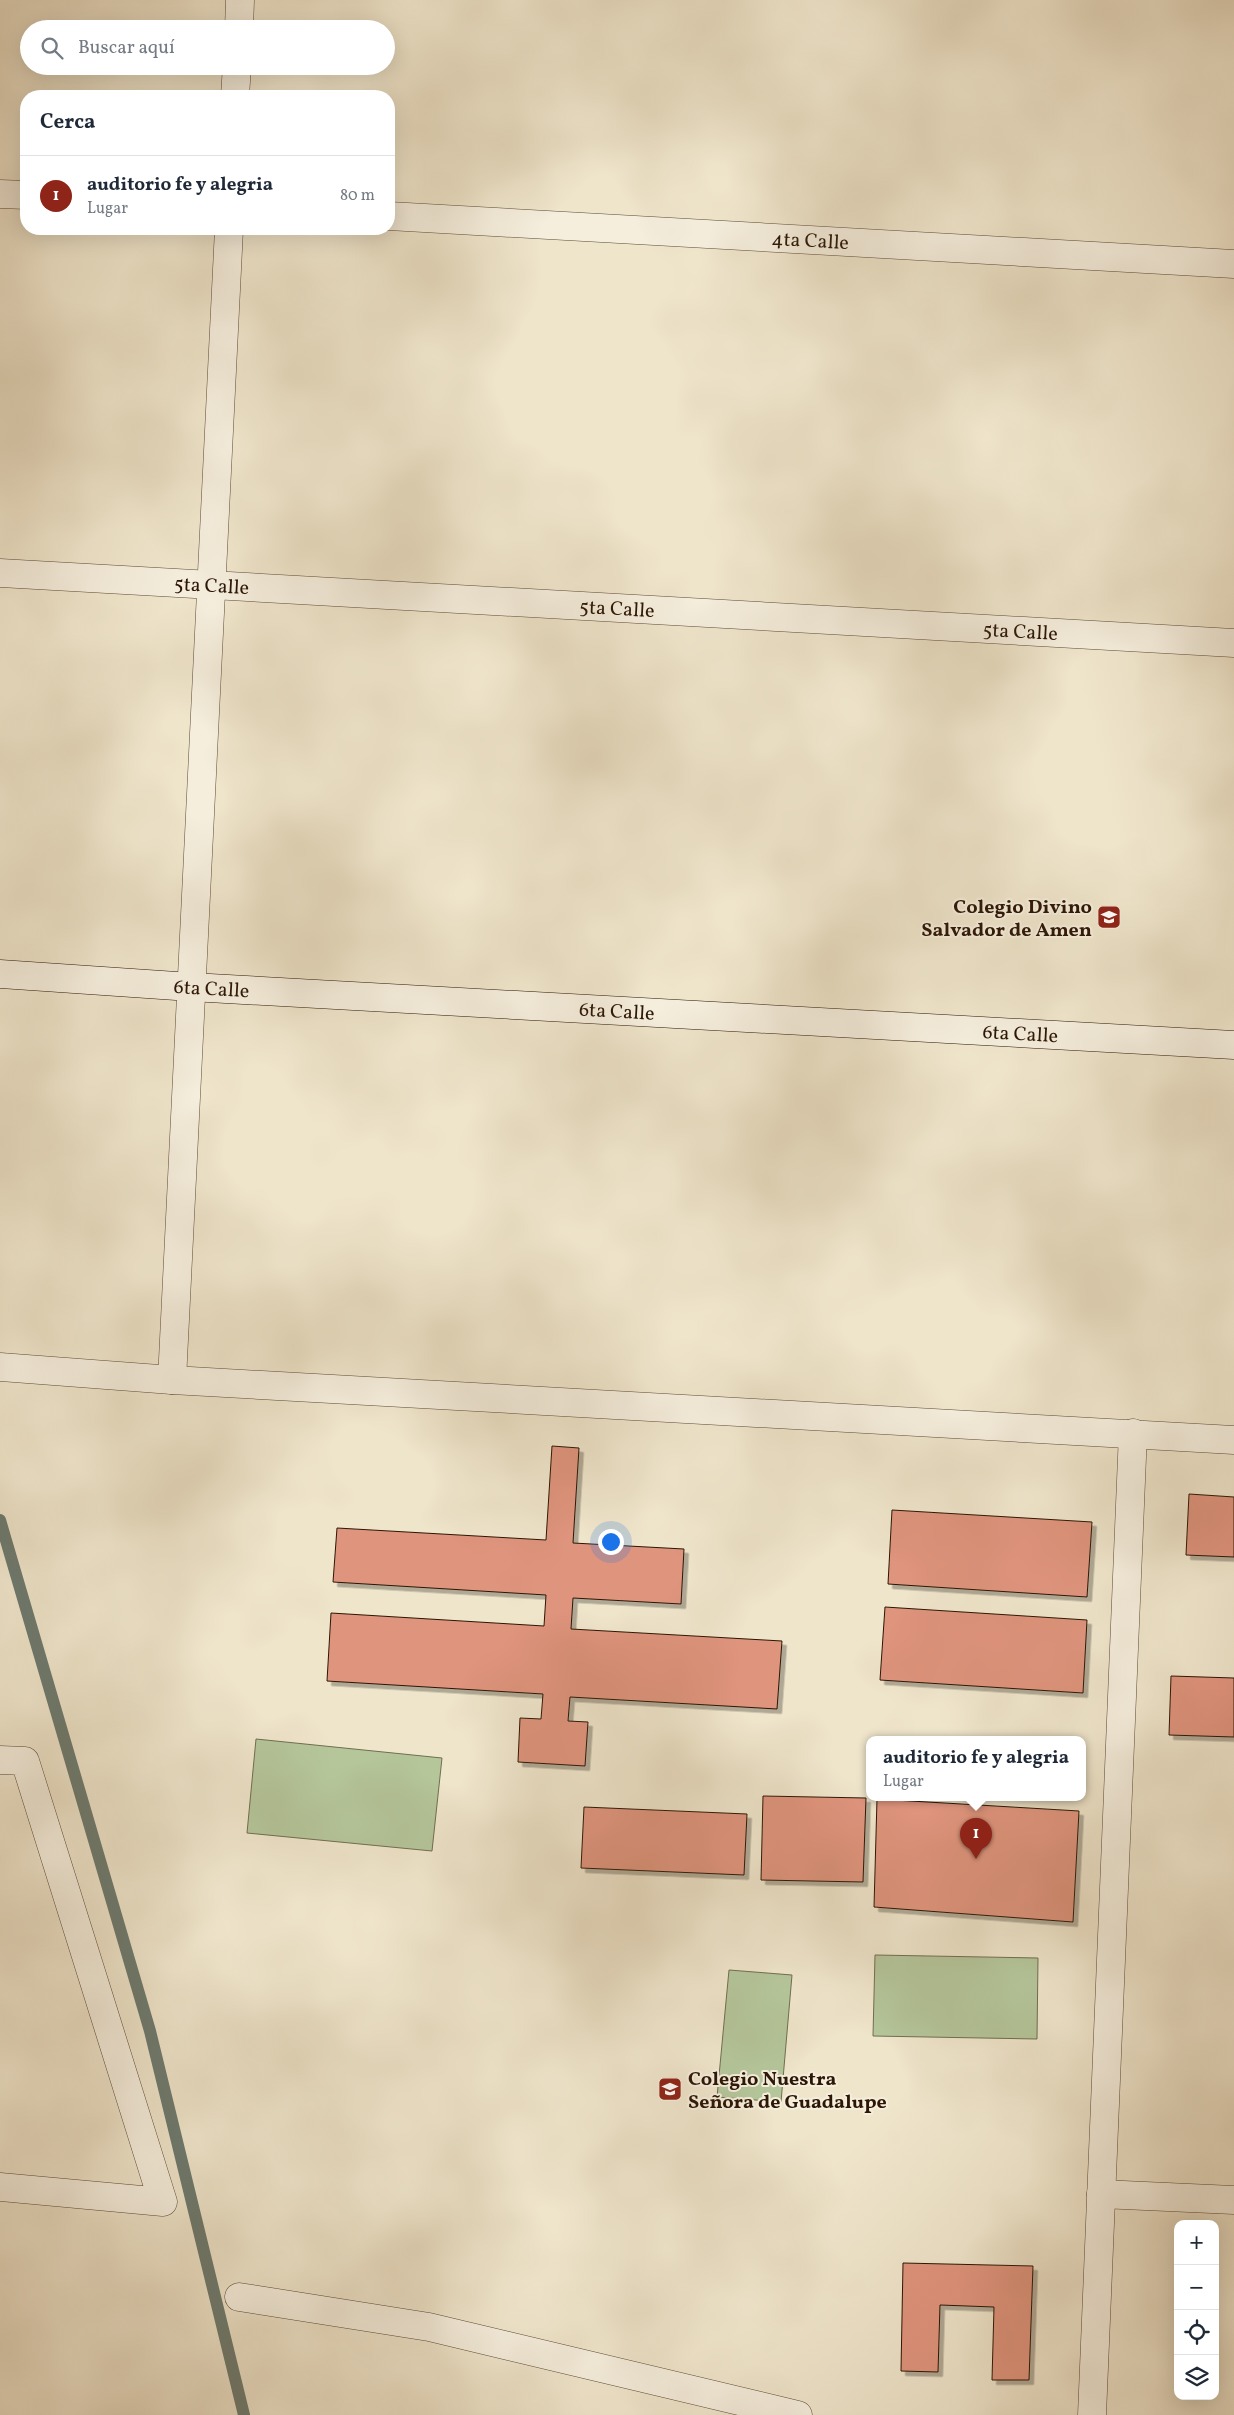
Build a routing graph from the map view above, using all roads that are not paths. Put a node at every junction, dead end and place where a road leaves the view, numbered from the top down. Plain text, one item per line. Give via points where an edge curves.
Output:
1 (240, 0) edge
2 (239, 20) edge
3 (236, 75) edge
4 (235, 90) edge
5 (0, 194) edge
6 (20, 195) edge
7 (395, 216) edge
8 (229, 235) edge
9 (1234, 264) edge
10 (0, 573) edge
11 (211, 585) junction
12 (1234, 643) edge
13 (0, 974) edge
14 (191, 987) junction
15 (1234, 1045) edge
16 (0, 1367) edge
17 (172, 1380) junction
18 (1133, 1432) junction
19 (1234, 1440) edge
20 (0, 1760) edge
21 (0, 2187) edge
22 (1101, 2194) junction
23 (1234, 2200) edge
24 (239, 2297) dead end
25 (798, 2415) edge
26 (1092, 2415) edge

1 - 2 street
3 - 4 street
5 - 6 street
7 - 9 street, 4ta Calle
8 - 11 street
10 - 11 street, 5ta Calle
11 - 12 street, 5ta Calle
11 - 14 street
13 - 14 street, 6ta Calle
14 - 15 street, 6ta Calle
14 - 17 street
16 - 17 street
17 - 18 street
18 - 19 street
18 - 22 street
20 - 21 street via 25,1761 163,2202
22 - 23 street
22 - 26 street
24 - 25 street via 429,2327

